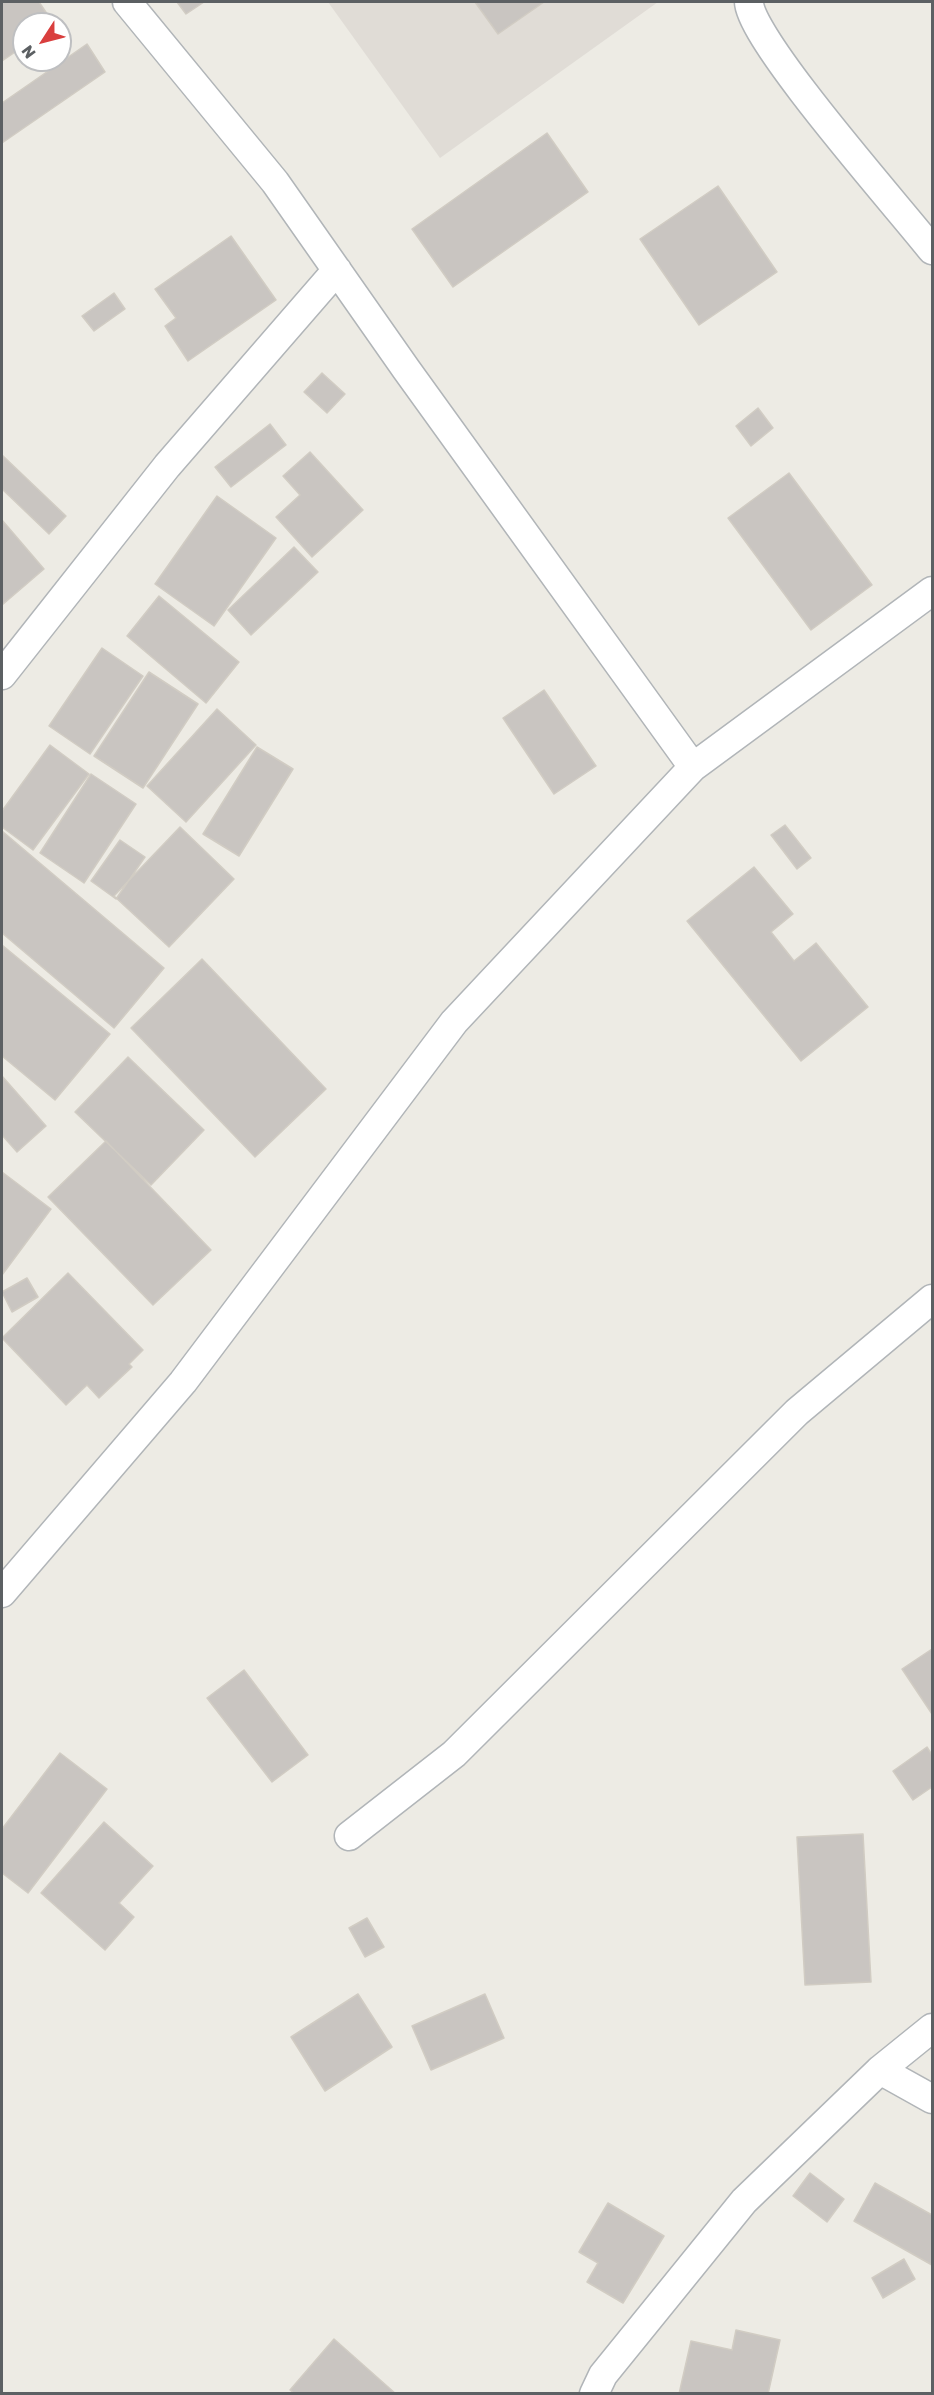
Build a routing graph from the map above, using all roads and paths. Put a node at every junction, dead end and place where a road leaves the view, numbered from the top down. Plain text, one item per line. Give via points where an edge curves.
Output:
1 (127, 2) edge
2 (749, 2) edge
3 (933, 250) edge
4 (337, 270) junction
5 (933, 591) edge
6 (2, 675) edge
7 (693, 767) junction
8 (933, 1299) edge
9 (2, 1593) edge
10 (349, 1836) dead end
11 (933, 2028) edge
12 (880, 2070) junction
13 (933, 2099) edge
14 (594, 2394) edge

1 - 4 street via 275,182
2 - 3 street via 749,12 773,53
4 - 6 street via 167,466
4 - 7 street
5 - 7 street
7 - 9 street via 453,1022 183,1382
8 - 10 street via 797,1412 454,1754
11 - 12 street
12 - 13 street
12 - 14 street via 744,2201 603,2375

